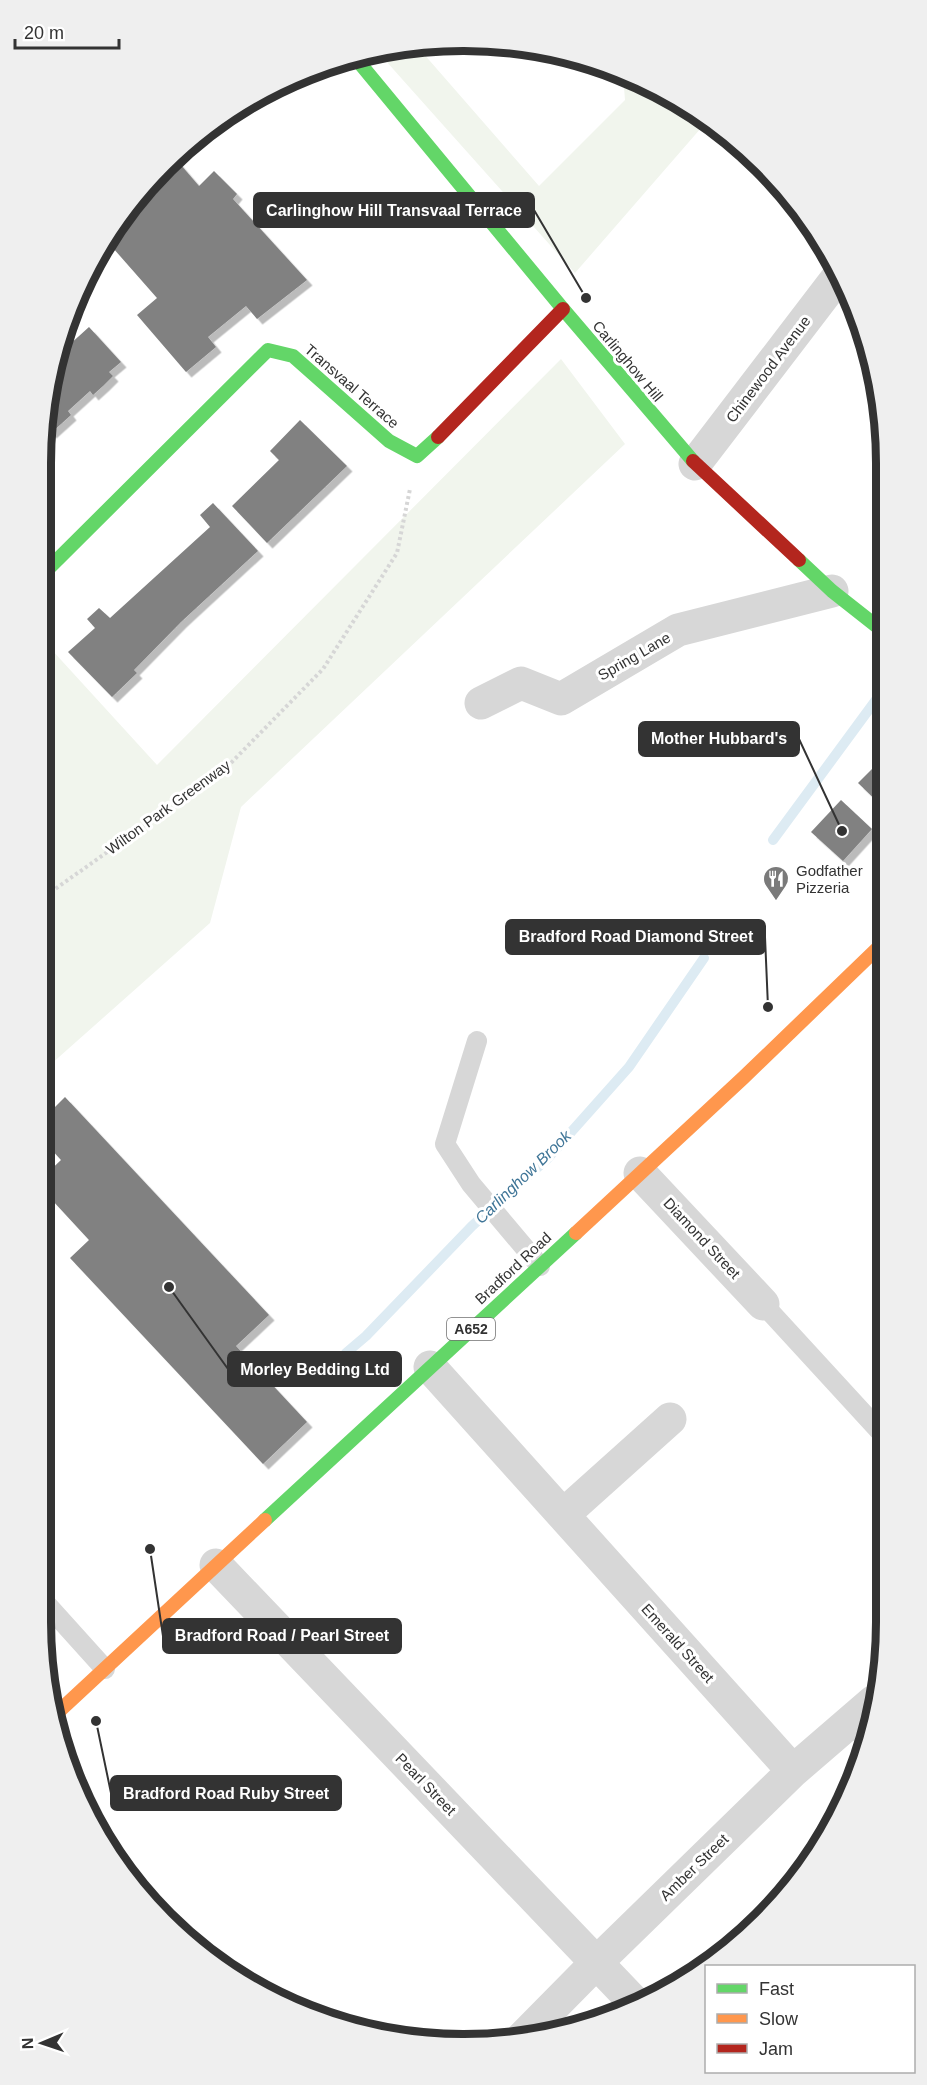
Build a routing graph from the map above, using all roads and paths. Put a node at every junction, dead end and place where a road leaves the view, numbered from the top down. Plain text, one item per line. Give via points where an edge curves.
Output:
1 (361, 64) edge
2 (834, 283) edge
3 (563, 309) junction
4 (417, 456) junction
5 (695, 464) junction
6 (51, 565) edge
7 (832, 591) junction
8 (876, 627) edge
9 (481, 703) dead end
10 (51, 891) edge
11 (876, 950) edge
12 (477, 1041) dead end
13 (640, 1173) junction
14 (540, 1266) junction
15 (763, 1304) joint
16 (430, 1367) junction
17 (670, 1419) dead end
18 (876, 1427) edge
19 (563, 1515) junction
20 (216, 1565) junction
21 (51, 1610) edge
22 (105, 1669) junction
23 (61, 1710) edge
24 (864, 1722) edge
25 (792, 1771) junction
26 (596, 1963) junction
27 (630, 1999) edge
28 (532, 2028) edge

1 - 3 street, Carlinghow Hill
2 - 5 street, Chinewood Avenue
3 - 4 street
3 - 5 street, Carlinghow Hill
4 - 6 street, Transvaal Terrace via 389,441 293,356 267,350
4 - 10 path, Wilton Park Greenway via 397,553 323,669 226,768
5 - 7 street, Carlinghow Hill
7 - 8 street, Carlinghow Hill
7 - 9 street, Spring Lane via 678,630 561,699 521,683
11 - 13 street, Bradford Road / A652
12 - 14 lane via 445,1144 476,1191
13 - 14 street, Bradford Road / A652
13 - 15 street, Diamond Street
14 - 16 street, Bradford Road / A652
15 - 18 lane
16 - 19 street, Emerald Street
16 - 20 street, Bradford Road / A652
17 - 19 street
19 - 25 street, Emerald Street
20 - 22 street, Bradford Road / A652
20 - 26 street, Pearl Street
21 - 22 lane
22 - 23 street, Bradford Road / A652
24 - 25 street, Amber Street
25 - 26 street, Amber Street
26 - 27 street, Pearl Street
26 - 28 street, Amber Street

